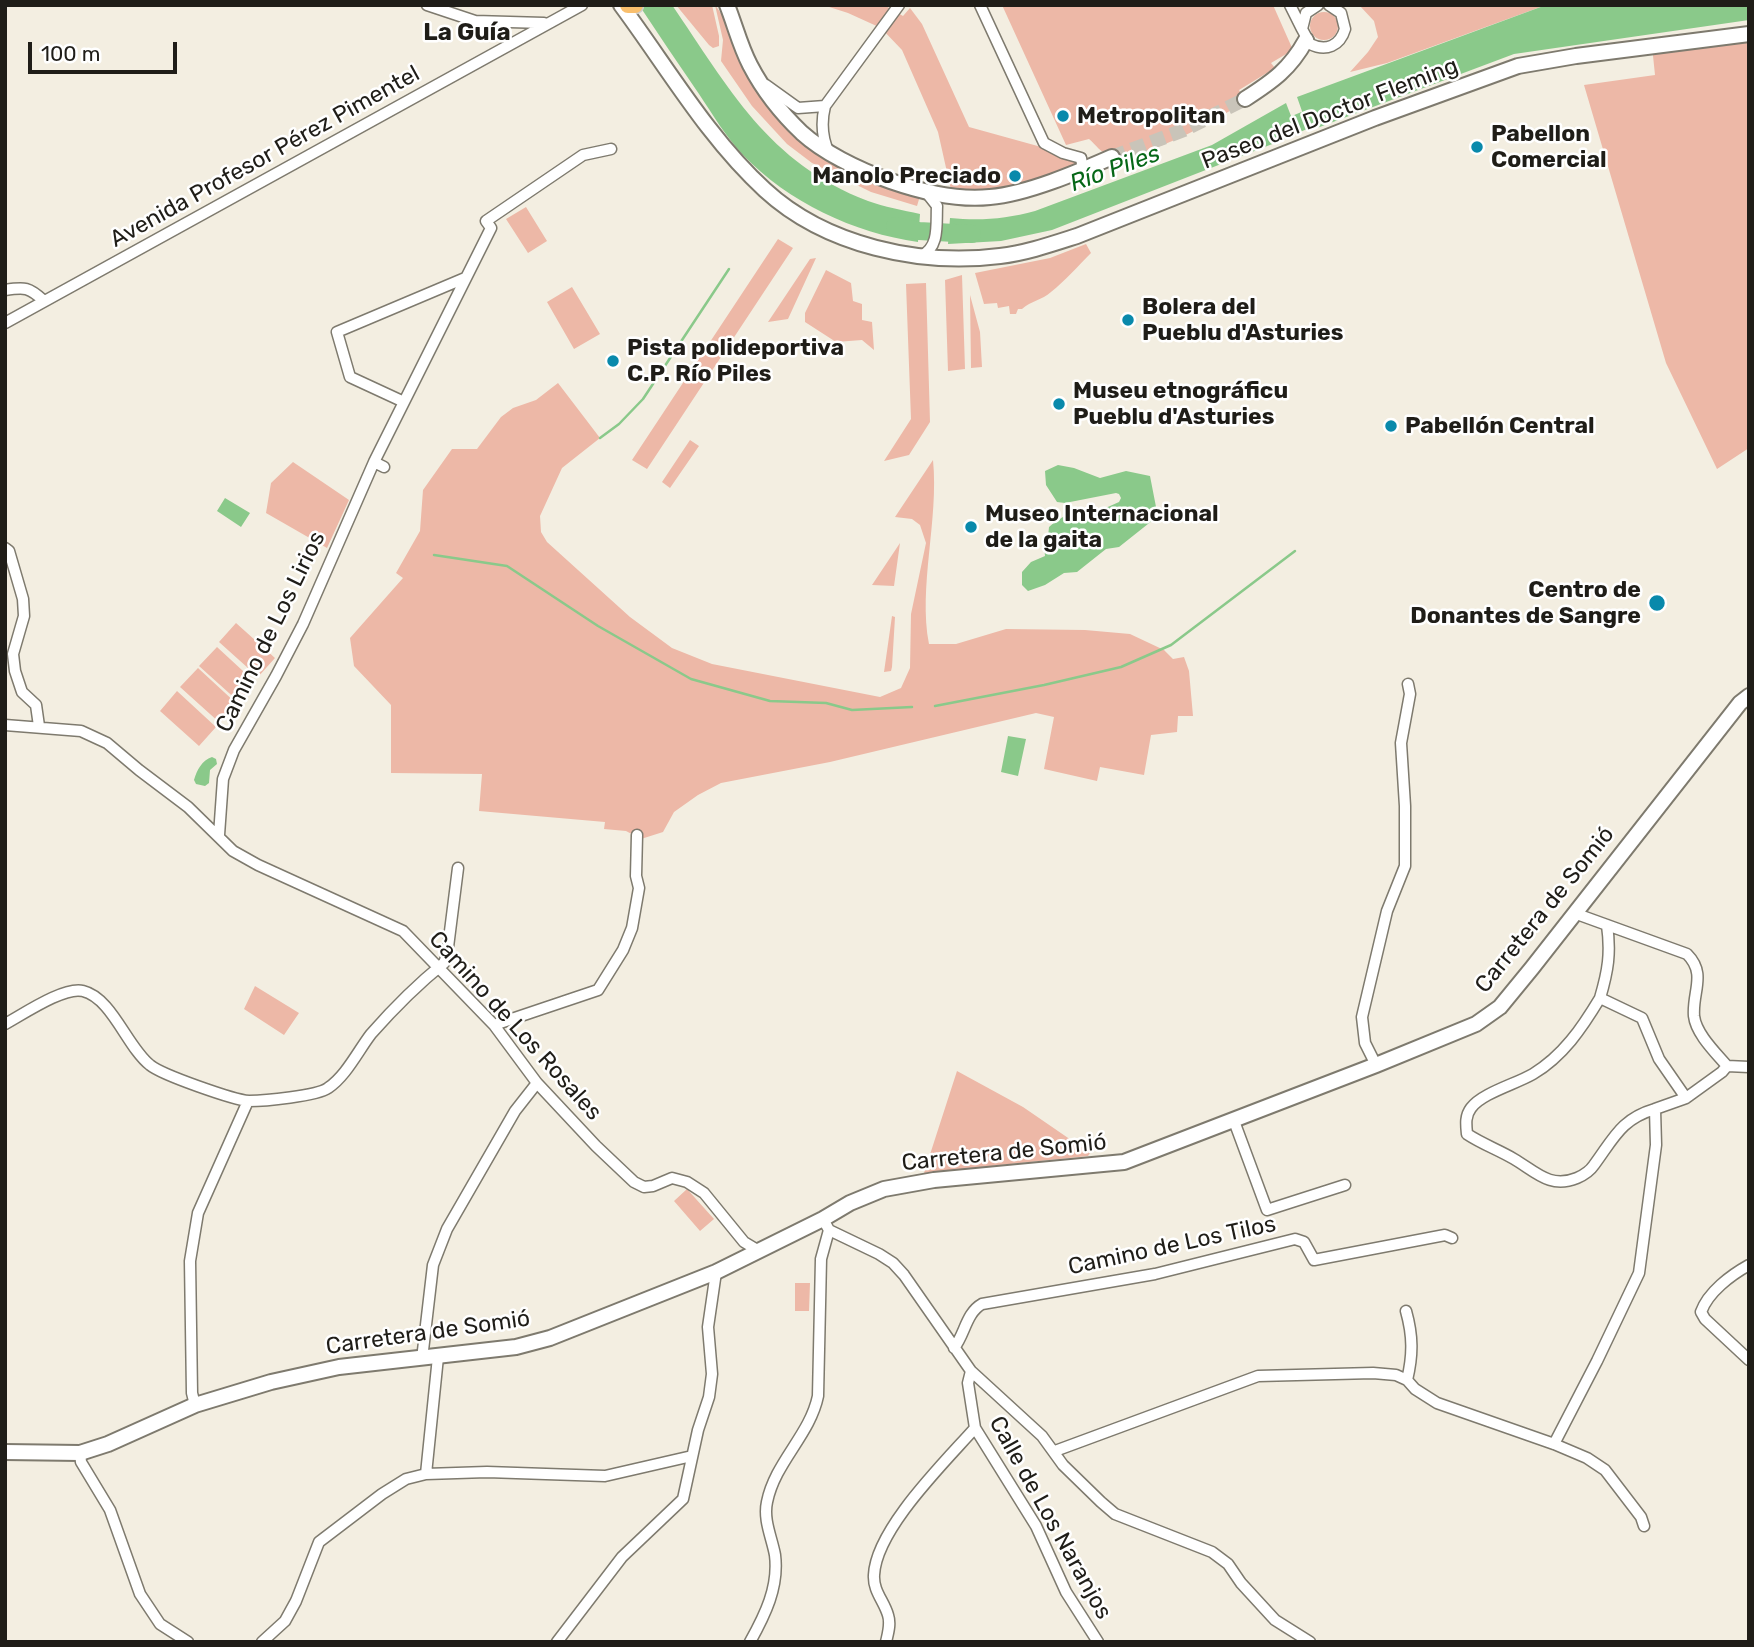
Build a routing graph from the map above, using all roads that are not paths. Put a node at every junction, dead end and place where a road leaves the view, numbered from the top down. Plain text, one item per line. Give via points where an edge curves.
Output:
1 (427, 5) edge
2 (582, 5) edge
3 (621, 5) edge
4 (727, 5) edge
5 (899, 5) edge
6 (980, 5) edge
7 (1290, 5) edge
8 (1318, 5) edge
9 (1329, 5) edge
10 (548, 23) junction
11 (1304, 34) junction
12 (1749, 34) edge
13 (756, 76) junction
14 (1245, 99) tunnel mouth
15 (825, 106) junction
16 (611, 149) dead end
17 (829, 153) junction
18 (1111, 157) tunnel mouth
19 (1083, 170) junction
20 (926, 192) junction
21 (934, 245) junction
22 (921, 256) junction
23 (946, 258) junction
24 (465, 278) junction
25 (5, 290) edge
26 (44, 301) junction
27 (5, 323) edge
28 (404, 402) junction
29 (7, 550) edge
30 (1408, 684) dead end
31 (1749, 696) edge
32 (5, 724) edge
33 (39, 726) junction
34 (219, 835) junction
35 (637, 835) dead end
36 (458, 868) dead end
37 (1574, 913) junction
38 (1607, 925) junction
39 (438, 967) junction
40 (1600, 998) junction
41 (5, 1024) edge
42 (494, 1025) junction
43 (1376, 1065) junction
44 (1727, 1066) junction
45 (1749, 1067) edge
46 (537, 1083) junction
47 (1686, 1098) junction
48 (248, 1101) junction
49 (1655, 1109) junction
50 (1234, 1121) junction
51 (1345, 1185) dead end
52 (826, 1225) junction
53 (1452, 1238) dead end
54 (760, 1251) junction
55 (1749, 1265) edge
56 (716, 1272) junction
57 (1406, 1311) dead end
58 (954, 1348) junction
59 (438, 1357) junction
60 (422, 1359) junction
61 (1749, 1360) edge
62 (971, 1371) junction
63 (1407, 1380) junction
64 (195, 1405) junction
65 (975, 1429) junction
66 (1554, 1444) junction
67 (1055, 1451) junction
68 (5, 1452) edge
69 (80, 1453) junction
70 (692, 1455) junction
71 (426, 1474) junction
72 (1644, 1525) dead end
73 (188, 1642) edge
74 (262, 1642) edge
75 (557, 1642) edge
76 (750, 1642) edge
77 (886, 1642) edge
78 (1098, 1642) edge
79 (1310, 1642) edge

1 - 10 street via 475,21
2 - 10 street, Avenida Profesor Pérez Pimentel
3 - 22 street, Paseo del Doctor Fleming via 734,159 766,191 836,234
4 - 13 street
5 - 15 street
6 - 19 street via 1044,143 1080,158
7 - 11 street
8 - 11 street via 1306,13
9 - 11 street via 1344,18 1341,39 1326,48 1315,46
10 - 26 street, Avenida Profesor Pérez Pimentel
11 - 14 street via 1296,59
12 - 23 street, Paseo del Doctor Fleming via 1518,66 1077,236 999,256
13 - 15 street via 798,108
13 - 17 street via 783,113
15 - 17 street via 822,132
16 - 24 street, Camino de Los Lirios via 583,155 486,222 491,227
17 - 20 street
18 - 19 street
19 - 20 street via 990,197
20 - 21 street via 937,206
21 - 22 street
21 - 23 street
22 - 23 street, Paseo del Doctor Fleming
24 - 28 street, Camino de Los Lirios
24 - 28 street via 337,331 350,377
25 - 26 street via 24,287
26 - 27 street, Avenida Profesor Pérez Pimentel
28 - 34 street, Camino de Los Lirios via 303,624 234,750 223,779
29 - 33 street via 23,599 24,615 13,654 15,671 22,692 36,705
30 - 43 street via 1401,743 1405,866 1387,911 1362,1017 1365,1043
31 - 37 street, Carretera de Somió
32 - 33 street, Camino de Los Rosales
33 - 34 street, Camino de Los Rosales via 81,732 107,743
34 - 39 street, Camino de Los Rosales via 258,865 402,931
35 - 42 street via 639,888 632,928 598,990
36 - 39 street via 447,956
37 - 38 street
37 - 43 street, Carretera de Somió via 1500,1007 1476,1024
38 - 40 street via 1610,947
38 - 44 street via 1687,954 1695,962 1694,1017
39 - 42 street, Camino de Los Rosales
39 - 48 street via 372,1034 329,1088
40 - 47 street via 1642,1018 1659,1059
40 - 49 street via 1563,1050 1535,1073 1471,1107 1467,1134 1548,1181 1566,1181 1594,1167 1609,1141 1638,1114
41 - 48 street via 64,993 82,991 104,1006 148,1064 165,1075
42 - 46 street, Camino de Los Rosales
43 - 50 street, Carretera de Somió
44 - 45 street
44 - 47 street
46 - 54 street, Camino de Los Rosales via 634,1182 644,1186 672,1178 687,1182 704,1193 744,1242
46 - 60 street via 515,1111 447,1229 433,1265
47 - 49 street
48 - 64 street via 198,1213 190,1261
49 - 66 street via 1656,1145 1639,1273
50 - 51 street via 1267,1210
50 - 52 street, Carretera de Somió via 1124,1162 884,1189 850,1203
52 - 54 street, Carretera de Somió
52 - 58 street via 894,1263
52 - 76 street via 818,1396 814,1415 787,1456 766,1503 776,1580
53 - 58 street, Camino de Los Tilos via 1445,1235 1314,1260 1304,1242 1295,1239 1155,1274 982,1304 970,1314
54 - 56 street, Carretera de Somió
55 - 61 street via 1733,1273 1701,1312
56 - 59 street, Carretera de Somió via 550,1338
56 - 70 street via 708,1327 712,1374
57 - 63 street via 1413,1356
58 - 62 street
59 - 60 street, Carretera de Somió
59 - 71 street
60 - 64 street, Carretera de Somió via 339,1367
62 - 65 street, Calle de Los Naranjos via 968,1383
62 - 67 street
63 - 66 street via 1437,1403
63 - 67 street via 1373,1373 1258,1376
64 - 69 street, Carretera de Somió
65 - 77 street via 937,1468 882,1546 873,1573 890,1623
65 - 78 street, Calle de Los Naranjos via 1036,1526 1066,1592
66 - 72 street via 1605,1469
67 - 79 street via 1063,1465 1115,1514 1212,1552 1228,1564 1275,1620
68 - 69 street, Carretera de Somió
69 - 73 street via 110,1510 140,1594 160,1624
70 - 71 street via 606,1476
70 - 75 street via 683,1499 622,1557
71 - 74 street via 406,1479 382,1494 319,1542 285,1621

